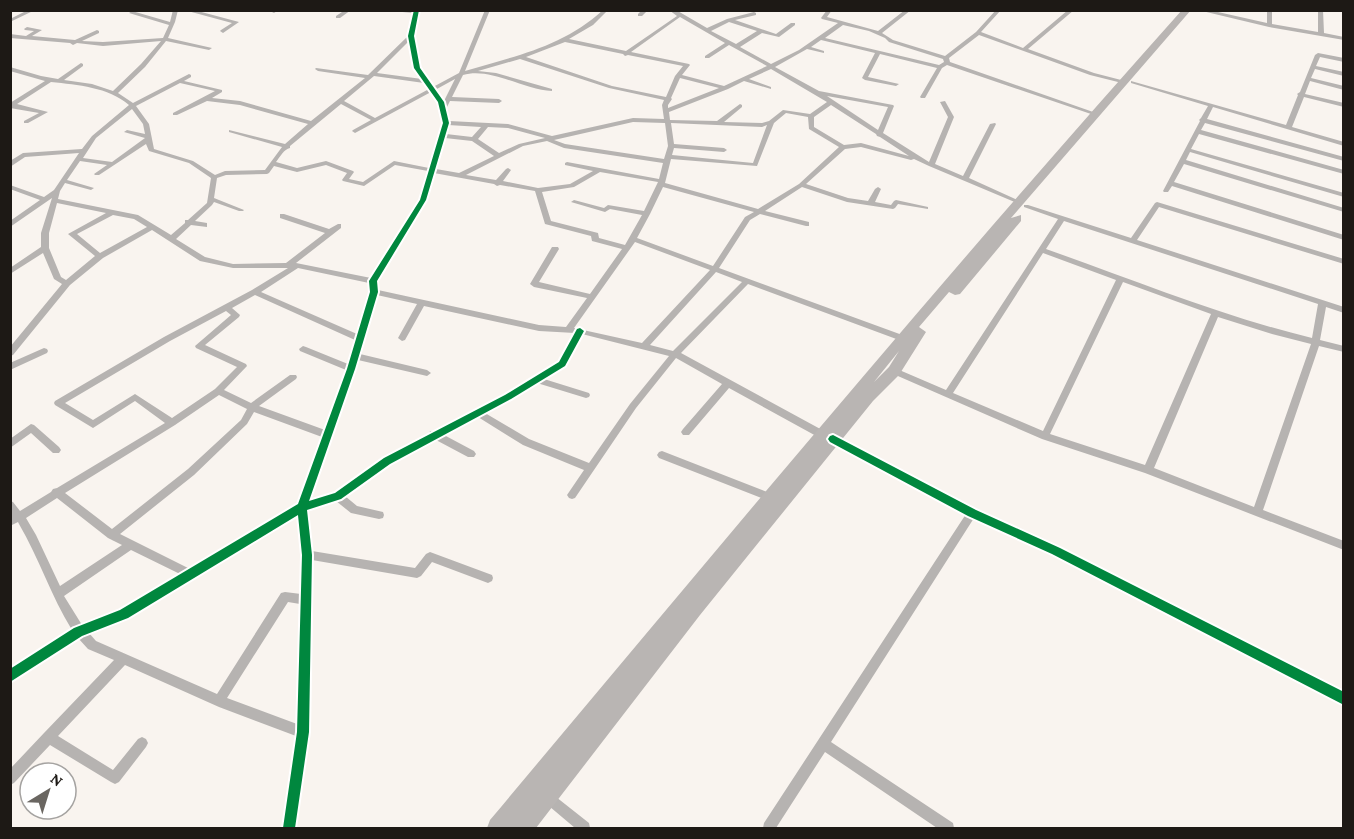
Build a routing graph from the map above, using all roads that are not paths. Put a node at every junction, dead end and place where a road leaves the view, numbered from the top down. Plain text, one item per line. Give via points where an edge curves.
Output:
1 (33, 10) edge
2 (186, 10) edge
3 (348, 10) edge
4 (381, 10) edge
5 (488, 10) edge
6 (606, 10) edge
7 (646, 10) edge
8 (909, 10) edge
9 (999, 10) edge
10 (1072, 10) edge
11 (1270, 10) edge
12 (1320, 10) edge
13 (417, 11) edge
14 (827, 11) edge
15 (1191, 11) edge
16 (675, 12) edge
17 (132, 13) dead end
18 (176, 13) edge
19 (754, 14) dead end
20 (640, 15) dead end
21 (338, 17) dead end
22 (729, 20) junction
23 (10, 21) edge
24 (172, 24) junction
25 (793, 24) dead end
26 (841, 24) junction
27 (1269, 25) junction
28 (27, 29) dead end
29 (223, 31) dead end
30 (761, 31) junction
31 (97, 32) dead end
32 (706, 32) junction
33 (879, 33) junction
34 (978, 33) junction
35 (1321, 34) junction
36 (10, 36) edge
37 (411, 36) junction
38 (26, 38) junction
39 (164, 39) junction
40 (822, 39) junction
41 (1344, 39) edge
42 (564, 40) junction
43 (729, 42) junction
44 (73, 43) junction
45 (738, 46) junction
46 (807, 47) junction
47 (208, 48) dead end
48 (1025, 49) junction
49 (822, 52) dead end
50 (625, 54) junction
51 (877, 54) junction
52 (521, 57) junction
53 (707, 57) dead end
54 (946, 60) junction
55 (1344, 60) edge
56 (81, 65) dead end
57 (772, 66) junction
58 (940, 67) junction
59 (1313, 67) junction
60 (10, 69) edge
61 (318, 69) dead end
62 (468, 71) junction
63 (373, 74) junction
64 (461, 74) junction
65 (1344, 74) edge
66 (189, 76) dead end
67 (678, 76) junction
68 (366, 77) junction
69 (1308, 79) junction
70 (50, 80) junction
71 (745, 80) junction
72 (59, 81) junction
73 (179, 81) junction
74 (424, 81) junction
75 (1128, 82) junction
76 (896, 84) dead end
77 (726, 88) junction
78 (769, 88) dead end
79 (1344, 88) edge
80 (432, 89) junction
81 (550, 90) dead end
82 (115, 92) junction
83 (816, 92) junction
84 (1300, 94) junction
85 (923, 97) dead end
86 (206, 99) junction
87 (450, 99) junction
88 (669, 99) junction
89 (499, 101) dead end
90 (341, 102) junction
91 (943, 102) dead end
92 (830, 103) junction
93 (133, 105) junction
94 (1211, 105) junction
95 (1344, 105) edge
96 (11, 106) edge
97 (740, 106) dead end
98 (1102, 108) junction
99 (442, 110) junction
100 (666, 111) junction
101 (175, 114) dead end
102 (811, 116) junction
103 (375, 120) junction
104 (666, 120) junction
105 (1202, 120) junction
106 (26, 122) dead end
107 (720, 122) junction
108 (771, 122) junction
109 (312, 123) junction
110 (446, 123) junction
111 (486, 124) junction
112 (993, 124) dead end
113 (1288, 128) junction
114 (231, 131) dead end
115 (355, 131) dead end
116 (1197, 131) junction
117 (127, 132) dead end
118 (876, 134) junction
119 (443, 136) junction
120 (148, 138) junction
121 (555, 138) junction
122 (474, 139) junction
123 (547, 139) junction
124 (1344, 144) edge
125 (861, 145) junction
126 (671, 146) junction
127 (288, 147) junction
128 (843, 147) junction
129 (707, 148) junction
130 (724, 150) dead end
131 (1188, 150) junction
132 (84, 151) junction
133 (499, 156) junction
134 (21, 157) junction
135 (10, 158) edge
136 (79, 159) junction
137 (666, 159) junction
138 (1344, 159) edge
139 (702, 160) junction
140 (922, 161) junction
141 (1182, 161) junction
142 (272, 163) junction
143 (113, 164) junction
144 (567, 164) dead end
145 (10, 165) edge
146 (931, 165) junction
147 (508, 170) dead end
148 (597, 171) junction
149 (432, 172) junction
150 (1344, 172) edge
151 (97, 174) dead end
152 (460, 176) junction
153 (214, 177) junction
154 (964, 179) junction
155 (63, 182) junction
156 (661, 183) junction
157 (497, 184) junction
158 (801, 185) junction
159 (10, 187) edge
160 (92, 188) dead end
161 (878, 189) dead end
162 (538, 190) junction
163 (57, 191) junction
164 (1344, 195) edge
165 (211, 198) junction
166 (46, 200) junction
167 (56, 201) junction
168 (574, 202) dead end
169 (871, 203) junction
170 (1023, 204) junction
171 (926, 208) dead end
172 (241, 210) dead end
173 (760, 210) junction
174 (1344, 210) edge
175 (113, 212) junction
176 (647, 214) junction
177 (282, 216) dead end
178 (1062, 218) junction
179 (188, 222) junction
180 (806, 224) dead end
181 (10, 225) edge
182 (204, 225) dead end
183 (338, 226) dead end
184 (152, 227) junction
185 (330, 232) junction
186 (1344, 238) edge
187 (171, 239) junction
188 (633, 239) junction
189 (1133, 241) junction
190 (45, 248) junction
191 (627, 248) junction
192 (555, 249) dead end
193 (1042, 250) junction
194 (100, 256) junction
195 (1344, 262) edge
196 (293, 265) junction
197 (715, 269) junction
198 (10, 272) edge
199 (1121, 278) junction
200 (747, 280) junction
201 (373, 281) junction
202 (67, 283) junction
203 (255, 292) junction
204 (374, 292) junction
205 (593, 297) junction
206 (421, 304) junction
207 (1322, 304) junction
208 (227, 308) junction
209 (1344, 310) edge
210 (1216, 313) junction
211 (569, 329) junction
212 (579, 331) junction
213 (358, 338) junction
214 (402, 338) dead end
215 (902, 338) junction
216 (1316, 341) junction
217 (645, 345) junction
218 (303, 349) dead end
219 (1344, 349) edge
220 (44, 351) dead end
221 (10, 353) edge
222 (675, 354) junction
223 (354, 356) junction
224 (10, 367) edge
225 (351, 369) junction
226 (894, 371) junction
227 (427, 373) dead end
228 (293, 377) dead end
229 (536, 380) junction
230 (728, 383) junction
231 (218, 391) junction
232 (948, 394) junction
233 (586, 395) dead end
234 (252, 407) junction
235 (478, 413) junction
236 (172, 423) junction
237 (686, 432) dead end
238 (433, 434) junction
239 (328, 435) junction
240 (827, 436) junction
241 (1045, 436) junction
242 (10, 444) edge
243 (56, 450) dead end
244 (471, 454) dead end
245 (662, 454) dead end
246 (590, 468) junction
247 (1148, 470) junction
248 (56, 492) junction
249 (572, 495) dead end
250 (338, 496) junction
251 (769, 497) junction
252 (10, 505) edge
253 (302, 507) junction
254 (1257, 512) junction
255 (972, 513) junction
256 (379, 515) dead end
257 (15, 519) edge
258 (112, 535) junction
259 (130, 545) junction
260 (1344, 546) edge
261 (307, 555) junction
262 (190, 574) junction
263 (488, 578) dead end
264 (59, 593) junction
265 (307, 600) junction
266 (78, 632) junction
267 (122, 660) junction
268 (10, 676) edge
269 (1344, 699) edge
270 (219, 701) junction
271 (303, 732) junction
272 (48, 737) junction
273 (142, 743) dead end
274 (824, 744) junction
275 (10, 779) edge
276 (541, 791) junction
277 (289, 828) edge
278 (498, 828) edge
279 (523, 828) edge
280 (584, 828) edge
281 (770, 828) edge
282 (948, 828) edge

1 - 23 street
2 - 18 street
2 - 29 street via 236,22
3 - 21 street
4 - 13 street
5 - 64 street
6 - 42 street via 590,27
7 - 20 street
8 - 33 street
9 - 34 street
10 - 48 street
11 - 27 street
12 - 35 street
13 - 37 street
14 - 26 street via 824,18
15 - 27 street
15 - 75 main road
16 - 32 street
16 - 50 street
17 - 24 street
18 - 24 street
19 - 22 street
22 - 30 street
22 - 32 street
24 - 39 street
25 - 30 street via 777,36
26 - 33 street
26 - 40 street
27 - 35 street
28 - 38 street via 39,30
30 - 45 street
31 - 44 street
32 - 43 street
33 - 54 street
34 - 48 street
34 - 54 street
35 - 41 street
36 - 38 street
37 - 63 street
37 - 74 street via 417,68
38 - 44 street
39 - 44 street
39 - 47 street
39 - 82 street
40 - 46 street
40 - 51 street
42 - 50 street
42 - 52 street
43 - 45 street
43 - 53 street
45 - 57 street
46 - 49 street
46 - 57 street
48 - 75 street via 1092,74
50 - 67 street via 687,65
51 - 58 street
51 - 76 street via 866,78
52 - 62 street
52 - 88 street via 611,87
54 - 58 street
54 - 98 street
55 - 59 street via 1318,54
56 - 72 street
57 - 71 street
57 - 83 street
58 - 85 street
59 - 65 street
59 - 69 street
60 - 70 street
61 - 68 street
62 - 64 street
62 - 81 street
63 - 68 street
63 - 74 street
64 - 80 street
64 - 87 street
66 - 73 street
67 - 77 street
67 - 88 street
68 - 90 street
69 - 79 street
69 - 84 street
70 - 72 street
70 - 96 street
71 - 77 street
71 - 78 street
72 - 82 street
73 - 86 street via 220,91
73 - 93 street
74 - 80 street
75 - 94 street
75 - 98 main road
77 - 100 street
80 - 99 street
80 - 103 street
82 - 93 street
83 - 92 street
83 - 118 street via 891,106
84 - 95 street
84 - 113 street
86 - 101 street
86 - 109 street via 240,103
87 - 89 street
87 - 99 street
88 - 100 street
90 - 103 street
90 - 109 street
91 - 146 street via 951,117
92 - 102 street
92 - 118 street
93 - 120 street via 148,126
93 - 132 street via 94,136
94 - 105 street
94 - 113 street
96 - 106 street via 45,112
97 - 107 street
98 - 170 main road
99 - 110 street
100 - 104 street
102 - 108 street via 785,111
102 - 128 street via 811,128
103 - 115 street
104 - 107 street
104 - 121 street via 633,120
104 - 126 street
105 - 116 street
105 - 138 street
107 - 108 street
108 - 139 street via 755,165
109 - 127 street
110 - 111 street
110 - 119 street
111 - 121 street
111 - 122 street
112 - 154 street
113 - 124 street
114 - 127 street
116 - 131 street
116 - 150 street
117 - 120 street
118 - 125 street
118 - 140 street
119 - 122 street
119 - 149 street
120 - 143 street
120 - 153 street via 151,150 191,162
121 - 123 street
122 - 133 street
123 - 133 street via 521,145
123 - 137 street via 564,146
125 - 128 street
125 - 140 street
126 - 129 street
126 - 137 street
127 - 142 street
128 - 158 street
129 - 130 street
129 - 139 street
131 - 141 street
131 - 164 street
132 - 134 street
132 - 136 street
133 - 152 street
134 - 135 street
134 - 145 street
136 - 143 street
136 - 155 street
137 - 139 street
137 - 156 street
140 - 146 street
141 - 174 street
141 - 186 street via 1168,187
142 - 149 street via 297,170 326,163 351,172 345,180 364,184 393,163
142 - 153 street via 267,172
143 - 151 street
144 - 148 street
146 - 154 street
147 - 157 street
148 - 156 street
148 - 162 street via 572,186
149 - 152 street
149 - 201 street via 423,200
152 - 157 street
153 - 165 street
154 - 170 street
155 - 160 street
155 - 163 street
156 - 173 street
156 - 176 street
157 - 162 street
158 - 169 street
158 - 173 street
159 - 166 street
161 - 169 street
162 - 191 street via 548,222
163 - 166 street
163 - 167 street
165 - 172 street
165 - 179 street via 210,204
166 - 181 street
167 - 175 street
167 - 190 street via 45,233
168 - 176 street
169 - 171 street via 893,207 896,202
170 - 178 street
170 - 215 main road
170 - 226 main road via 1003,237 920,331
173 - 180 street
173 - 197 street via 747,219
175 - 184 street via 136,217
175 - 194 street via 72,234
176 - 188 street
177 - 185 street
178 - 189 street
178 - 193 street
179 - 182 street
179 - 187 street
183 - 185 street
184 - 187 street
184 - 194 street
185 - 196 street
187 - 196 street via 202,259 233,266
188 - 191 street
188 - 197 street
189 - 195 street via 1157,204
189 - 207 street
190 - 198 street
190 - 202 street via 58,279
191 - 205 street
192 - 205 street via 534,284
193 - 199 street
193 - 232 street
194 - 202 street
196 - 201 street
196 - 203 street
197 - 200 street
197 - 217 street
199 - 210 street
199 - 241 street
200 - 215 street
200 - 222 street
201 - 204 street
202 - 221 street
203 - 208 street
203 - 213 street
204 - 206 street
204 - 213 street
205 - 211 street
206 - 211 street via 539,328
206 - 214 street
207 - 209 street
207 - 216 street
208 - 231 street via 236,315 199,346 243,366
208 - 236 street via 58,403 93,424 135,397
210 - 216 street
210 - 247 street
211 - 212 street
212 - 217 street
212 - 229 street via 562,364
213 - 223 street
215 - 240 main road
216 - 219 street
216 - 254 street
217 - 222 street
218 - 225 street
220 - 224 street
222 - 230 street
222 - 246 street
223 - 225 street
223 - 227 street
225 - 239 street
226 - 232 street
226 - 240 main road
228 - 234 street
229 - 233 street
229 - 235 street
230 - 237 street
230 - 240 street
231 - 234 street
231 - 236 street
232 - 241 street
234 - 239 street
234 - 258 street via 231,435 191,472
235 - 238 street
235 - 246 street via 526,442
236 - 248 street
238 - 244 street
238 - 250 street
239 - 253 street
240 - 251 main road
240 - 255 street
240 - 276 main road via 694,609
241 - 247 street
242 - 243 street via 31,428
245 - 251 street
246 - 249 street
247 - 254 street
248 - 257 street
248 - 258 street
250 - 253 street
250 - 256 street via 354,510
251 - 276 main road
252 - 257 street
253 - 261 street
253 - 262 street
254 - 260 street
255 - 269 street via 1056,551
255 - 274 street
257 - 264 street
258 - 259 street
259 - 262 street
259 - 264 street
261 - 263 street via 417,573 430,557
261 - 265 street
262 - 266 street via 124,614
264 - 266 street
265 - 270 street via 285,597
265 - 271 street
266 - 267 street via 92,645
266 - 268 street
267 - 270 street
267 - 272 street
270 - 271 street
271 - 277 street
272 - 273 street via 115,778
272 - 275 street
274 - 281 street
274 - 282 street
276 - 278 main road
276 - 279 main road
276 - 280 street

